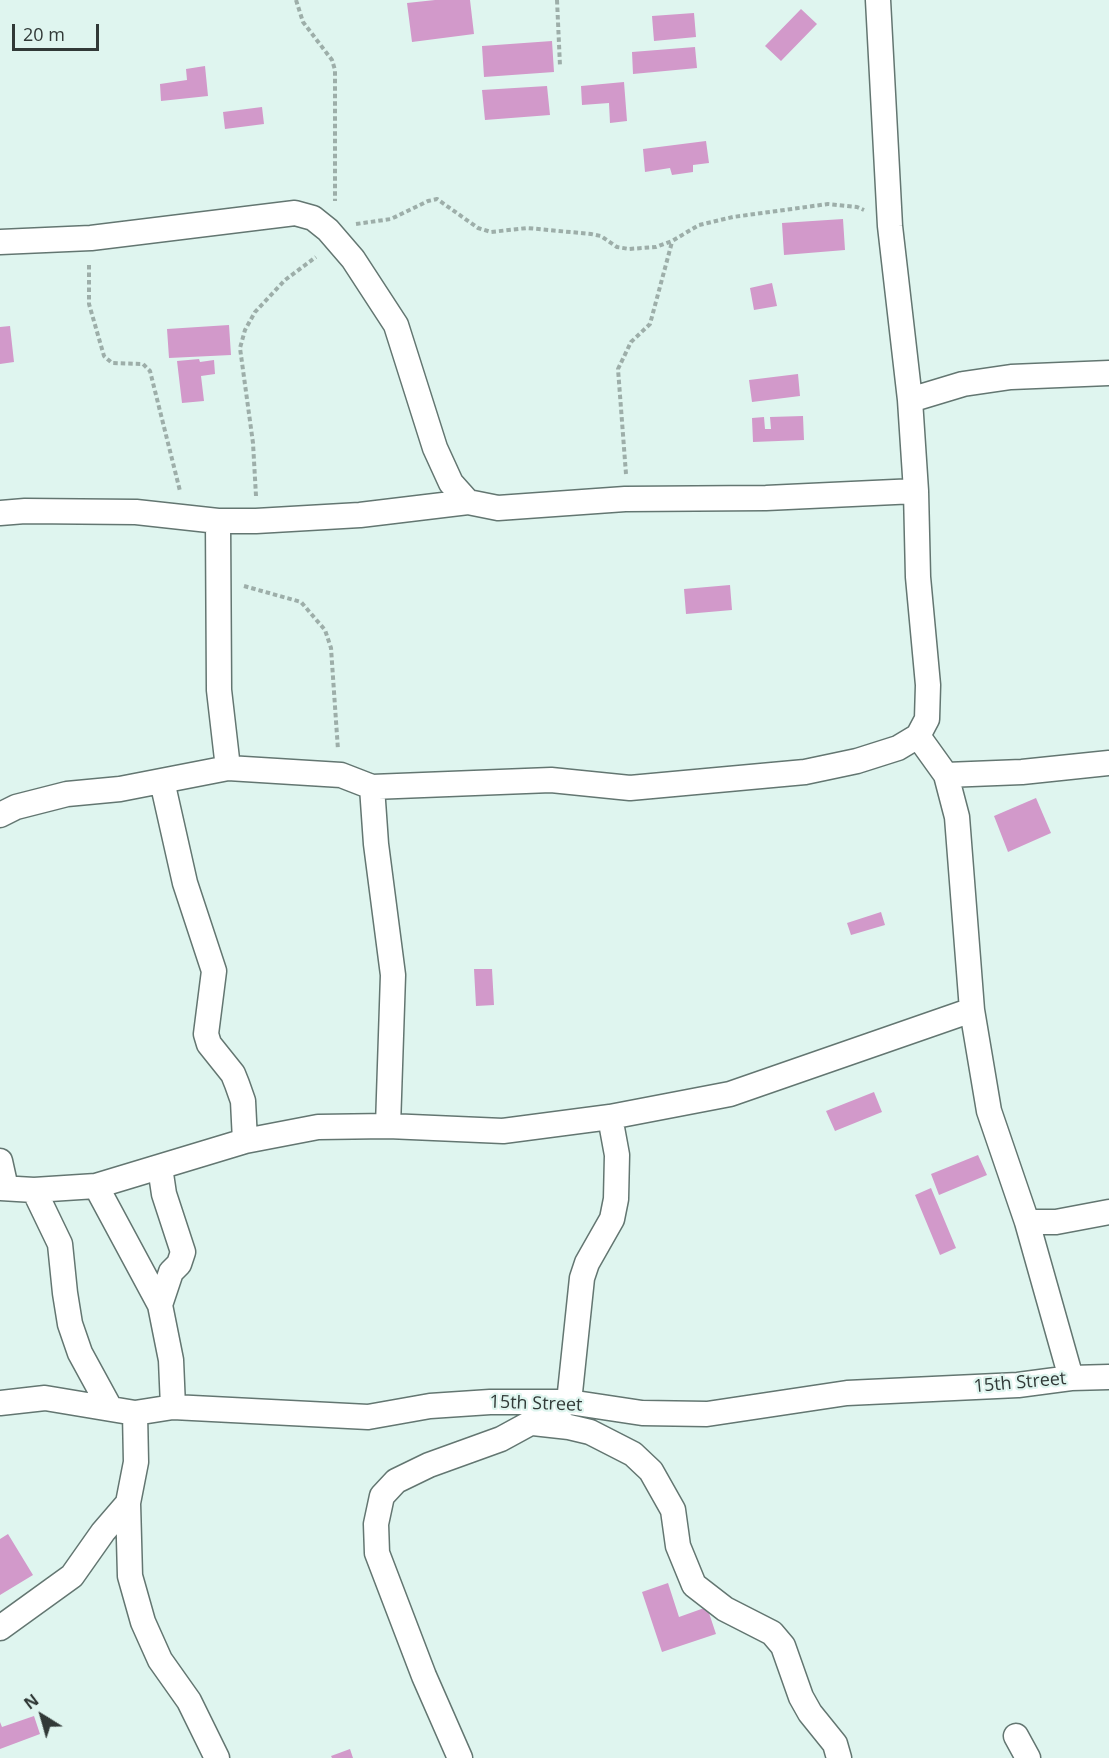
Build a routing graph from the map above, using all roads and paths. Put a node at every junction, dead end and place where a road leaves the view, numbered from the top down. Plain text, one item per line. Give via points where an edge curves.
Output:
1 (296, 0) edge
2 (557, 0) edge
3 (878, 0) edge
4 (560, 66) dead end
5 (890, 226) junction
6 (335, 232) junction
7 (91, 237) junction
8 (0, 242) edge
9 (672, 242) junction
10 (1109, 373) edge
11 (910, 400) junction
12 (916, 492) junction
13 (625, 499) junction
14 (468, 502) junction
15 (0, 513) edge
16 (194, 518) junction
17 (219, 521) junction
18 (256, 521) junction
19 (219, 581) junction
20 (918, 736) junction
21 (1109, 763) edge
22 (228, 768) junction
23 (341, 775) junction
24 (946, 775) junction
25 (162, 781) junction
26 (372, 787) junction
27 (0, 814) edge
28 (972, 1010) junction
29 (610, 1117) junction
30 (388, 1126) junction
31 (245, 1141) junction
32 (0, 1161) edge
33 (160, 1167) junction
34 (96, 1186) junction
35 (3, 1188) edge
36 (34, 1190) junction
37 (1109, 1212) edge
38 (1027, 1222) junction
39 (160, 1305) junction
40 (1109, 1377) edge
41 (1071, 1378) junction
42 (569, 1402) junction
43 (0, 1403) edge
44 (173, 1407) junction
45 (110, 1408) junction
46 (135, 1413) junction
47 (533, 1424) junction
48 (128, 1503) junction
49 (0, 1628) edge
50 (1016, 1736) dead end
51 (217, 1758) edge
52 (460, 1758) edge
53 (839, 1758) edge
54 (1028, 1758) edge

1 - 6 path via 303,21 335,70
2 - 4 path
3 - 5 street
5 - 9 path via 857,207 828,204 699,225
5 - 11 street
6 - 7 street via 313,218 295,213
6 - 9 path via 391,219 437,199 478,228 491,231 527,228 591,234 629,249
6 - 14 street via 396,325 435,448 451,483
6 - 18 path via 255,312 244,330 240,348 254,443
7 - 8 street
7 - 16 path via 88,296 104,356 112,363 143,364 150,371 174,475
9 - 13 path via 650,324 631,342 618,369 626,460
10 - 11 street via 1011,377 963,384
11 - 12 street
12 - 13 street
12 - 20 street via 918,577 928,685 927,719
13 - 14 street via 498,508
14 - 18 street via 360,515
15 - 16 street via 136,512
16 - 17 street
17 - 18 street
17 - 19 street
19 - 22 street via 219,690
19 - 23 path via 301,602 325,630 331,648
20 - 24 street
20 - 26 street via 898,748 805,772 630,788 551,780
21 - 24 street
22 - 23 street
22 - 25 street
23 - 26 street
24 - 28 street via 957,817
25 - 27 street via 67,794
25 - 31 street via 185,883 214,971 206,1034 237,1084 243,1101
26 - 30 street via 393,975
28 - 29 street via 730,1094
28 - 38 street via 989,1111
29 - 30 street via 503,1131
29 - 42 street via 618,1155 616,1199 612,1220 582,1278
30 - 31 street via 318,1127
31 - 33 street
32 - 35 street
33 - 34 street
33 - 39 street via 164,1194 183,1252 171,1272
34 - 36 street
34 - 39 street
35 - 36 street
36 - 45 street via 60,1244 68,1314 80,1353
37 - 38 street via 1056,1222
38 - 41 street
39 - 44 street via 171,1360
40 - 41 street, 15th Street
41 - 42 street, 15th Street via 1018,1385 847,1393 707,1414 642,1413
42 - 44 street, 15th Street via 442,1405 368,1417
42 - 47 street
43 - 45 street, 15th Street via 45,1398
44 - 46 street, 15th Street
45 - 46 street, 15th Street
46 - 48 street via 136,1462
47 - 52 street via 473,1452 412,1473 396,1481 382,1496 376,1524 377,1554
47 - 53 street via 590,1432 633,1454 651,1472 673,1510 678,1546 694,1585 724,1609 772,1633 783,1646 801,1697 835,1744
48 - 49 street via 72,1576
48 - 51 street via 130,1575 142,1622 160,1660 189,1701
50 - 54 street

